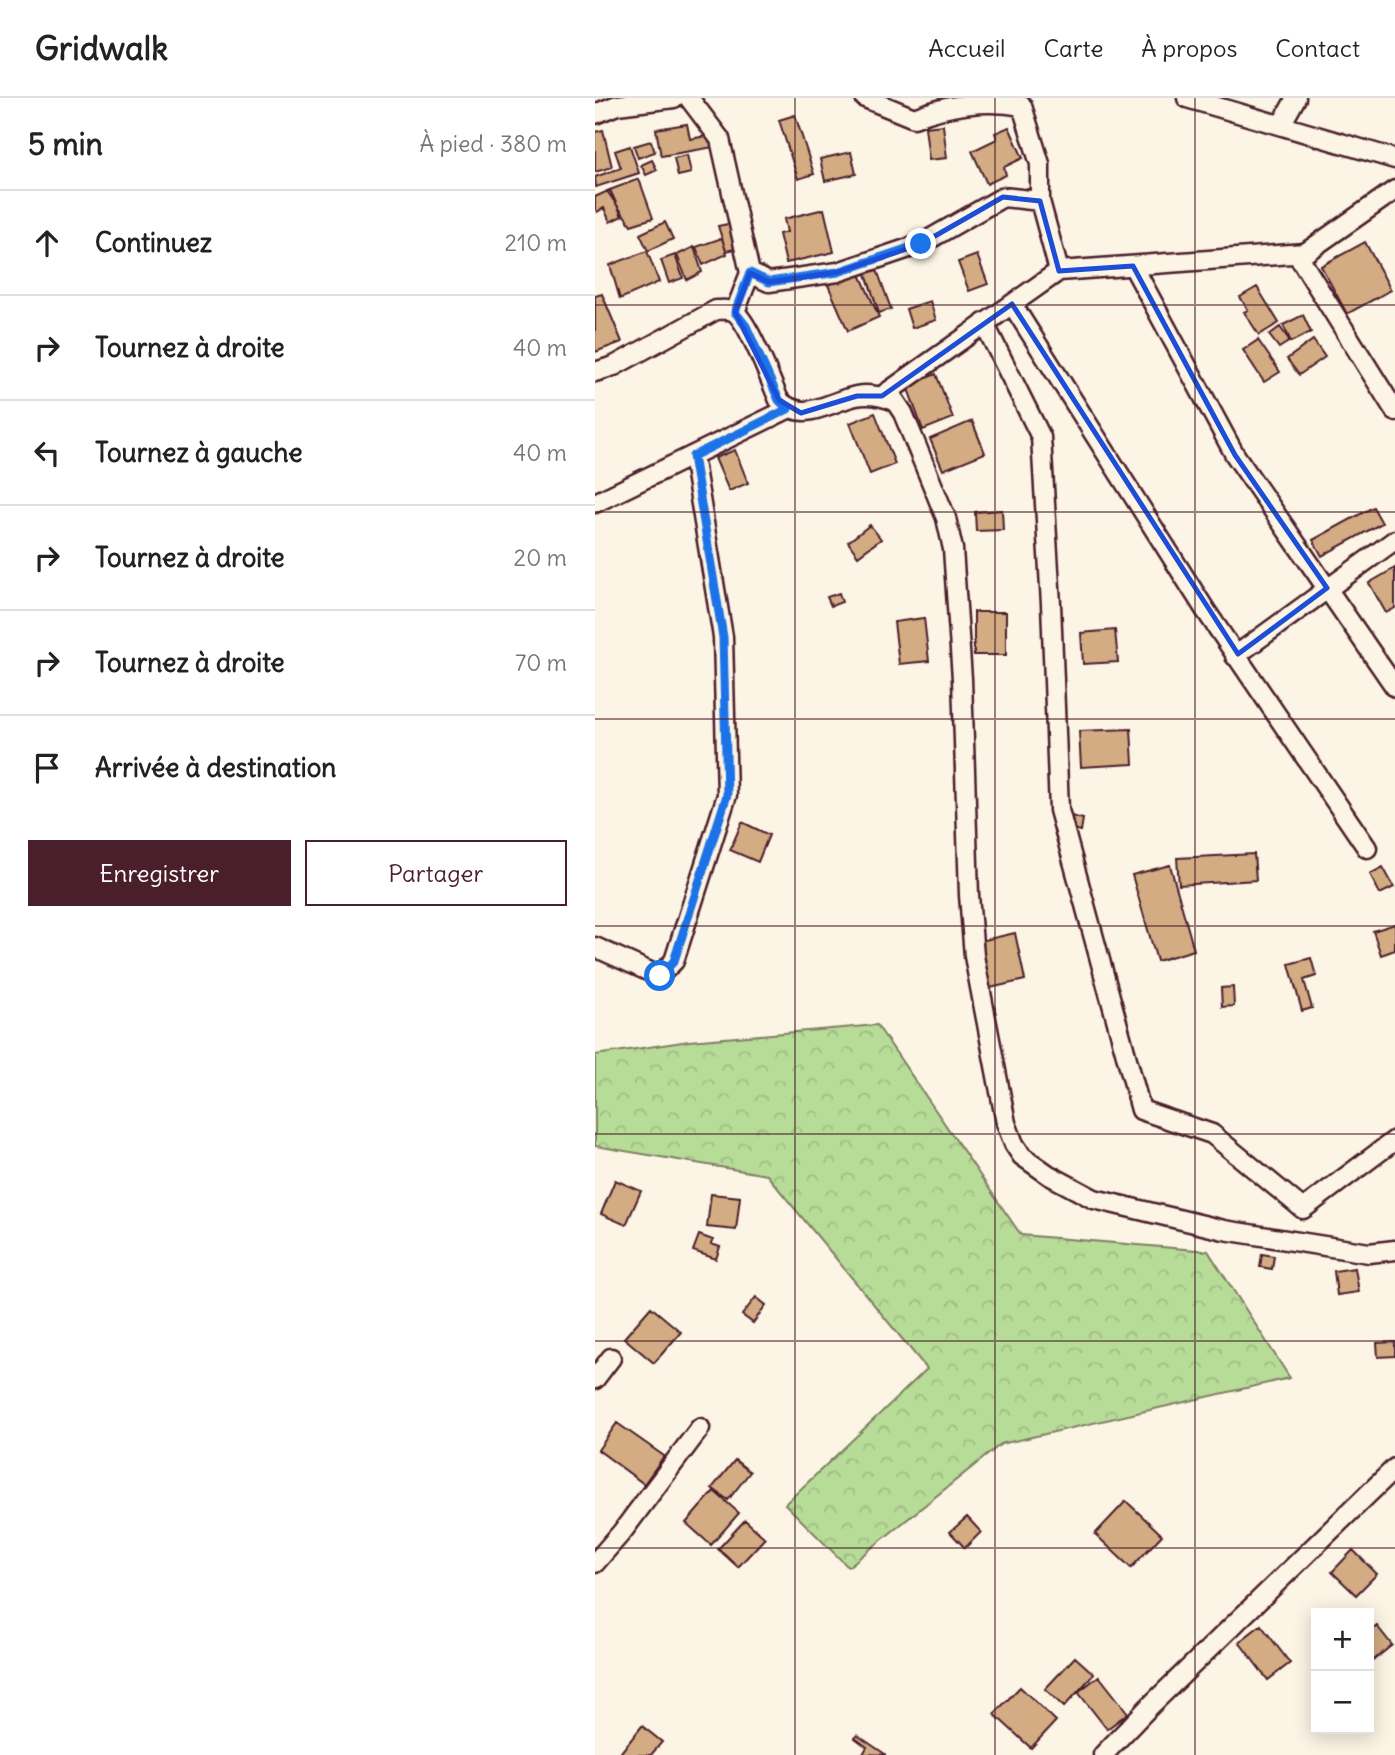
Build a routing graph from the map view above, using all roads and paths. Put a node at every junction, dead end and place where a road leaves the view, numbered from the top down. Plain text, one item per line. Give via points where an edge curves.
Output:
1 (674, 98) edge
2 (689, 98) edge
3 (865, 98) edge
4 (1187, 98) edge
5 (1296, 98) edge
6 (936, 104) edge
7 (595, 114) edge
8 (1281, 125) junction
9 (1395, 159) edge
10 (1395, 190) edge
11 (1040, 201) junction
12 (1297, 254) junction
13 (1133, 266) junction
14 (1059, 271) junction
15 (750, 273) junction
16 (1012, 304) junction
17 (735, 312) junction
18 (985, 323) junction
19 (595, 372) edge
20 (882, 396) junction
21 (788, 409) junction
22 (1395, 411) edge
23 (693, 456) junction
24 (595, 503) edge
25 (1395, 541) edge
26 (1327, 588) junction
27 (1236, 655) junction
28 (1395, 687) edge
29 (1367, 848) dead end
30 (595, 947) edge
31 (1395, 1140) edge
32 (1395, 1250) edge
33 (611, 1358) dead end
34 (595, 1379) edge
35 (700, 1428) dead end
36 (1395, 1468) edge
37 (595, 1563) edge
38 (1103, 1755) edge

1 - 7 street via 617,105
2 - 15 street via 720,139
3 - 6 street via 914,118
4 - 8 street
5 - 8 street
6 - 11 street via 1021,106 1040,164
8 - 9 street
10 - 12 street via 1305,253
11 - 14 street
11 - 15 street via 1003,197 921,244 838,272 769,282
12 - 13 street
12 - 22 street
13 - 14 street
13 - 26 street via 1235,455
14 - 16 street
15 - 17 street
16 - 18 street
16 - 27 street
17 - 19 street via 716,310
17 - 21 street via 746,326 779,400
18 - 20 street
18 - 31 street via 1041,437 1059,810 1141,1110 1212,1134 1303,1209
20 - 21 street via 857,396 801,413
20 - 32 street via 895,401 903,414 946,518 953,549 974,956 1014,1144 1022,1156 1049,1175 1094,1199 1224,1230 1369,1253
21 - 23 street
23 - 24 street
23 - 30 street via 723,637 727,795 674,961 660,976
25 - 26 street
26 - 27 street
26 - 28 street
27 - 29 street
33 - 34 street
35 - 37 street
36 - 38 street

